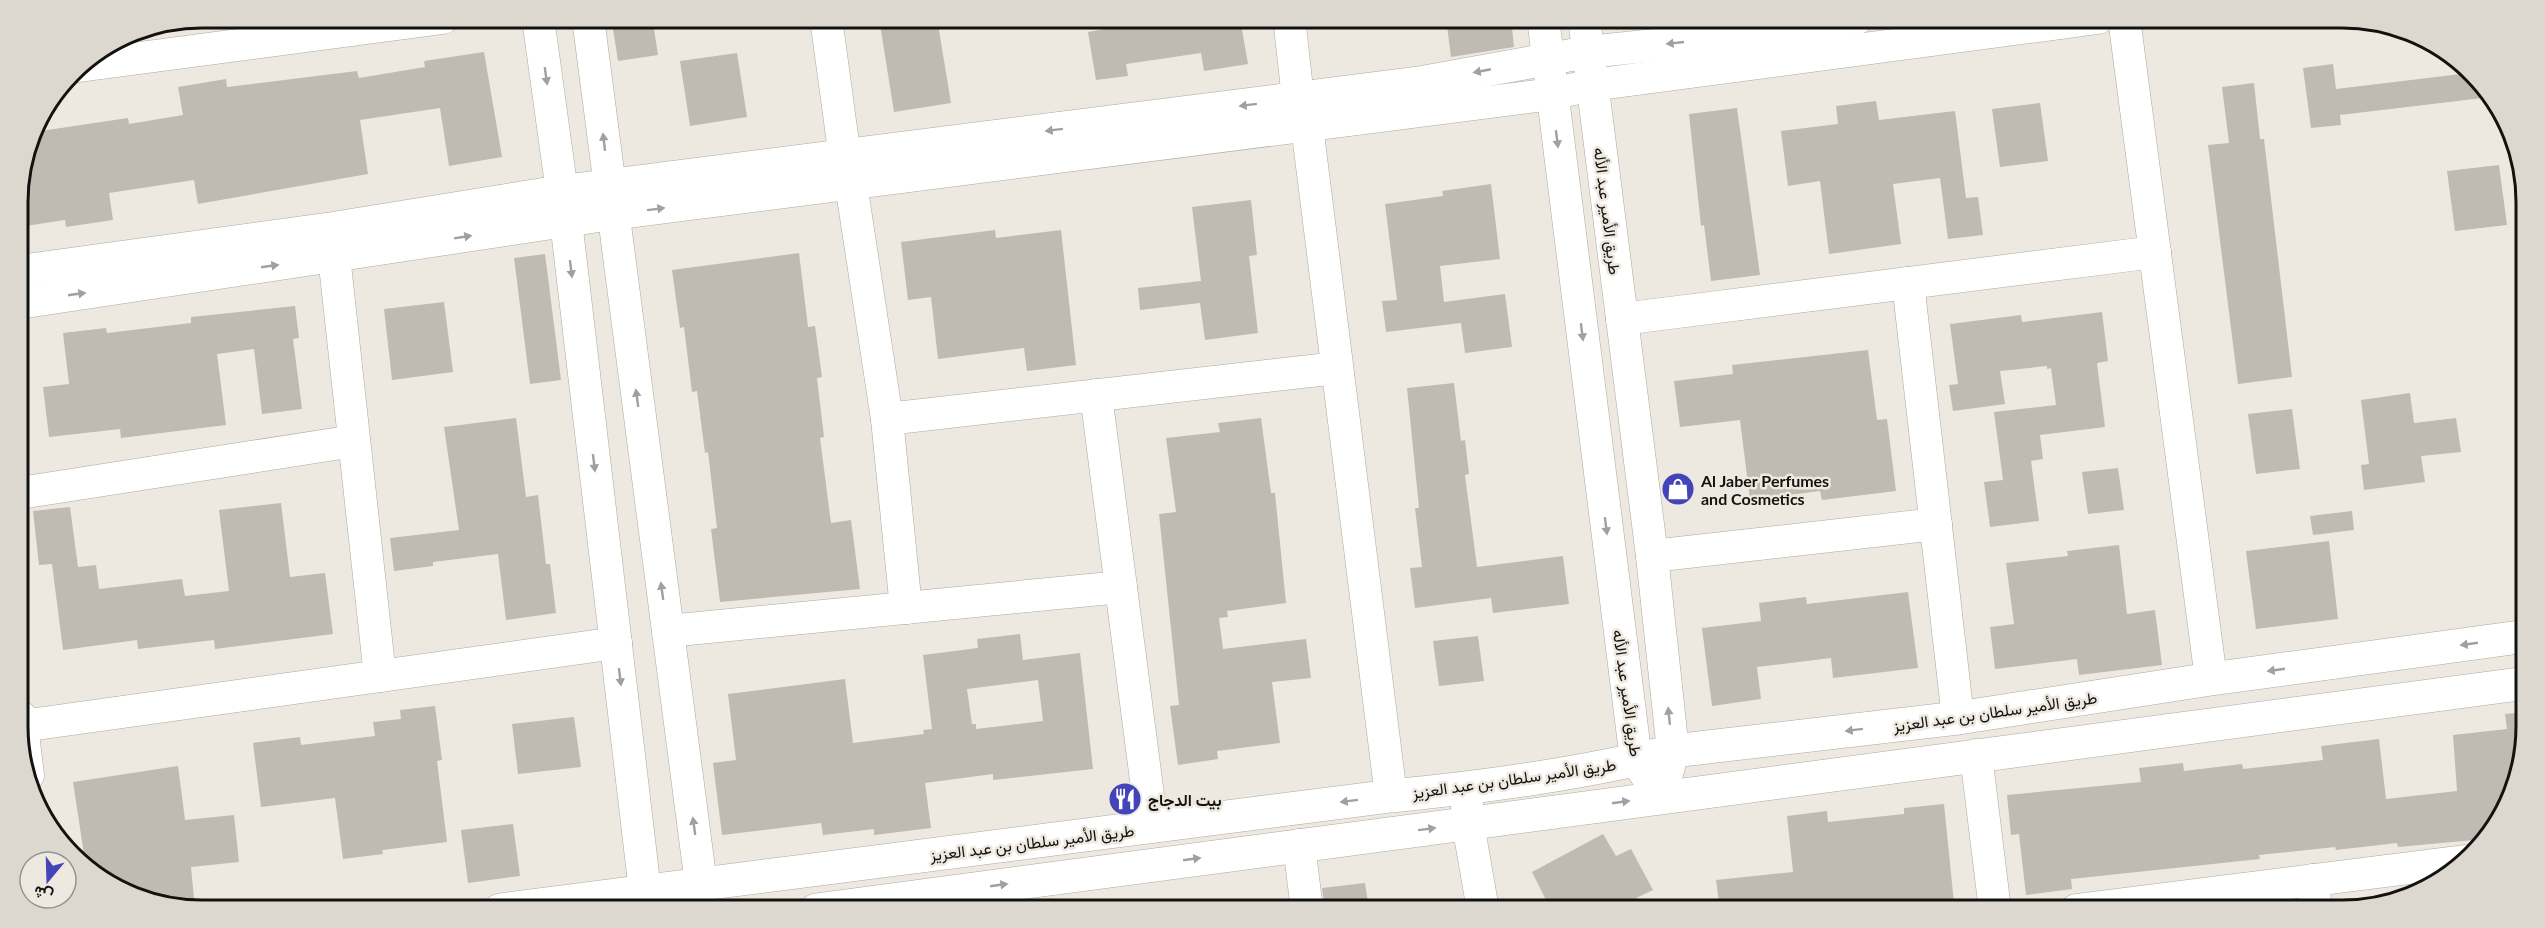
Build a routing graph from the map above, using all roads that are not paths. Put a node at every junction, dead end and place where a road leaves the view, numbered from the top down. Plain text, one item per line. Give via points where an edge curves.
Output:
1 (297, 28) edge
2 (539, 28) edge
3 (589, 28) edge
4 (827, 28) edge
5 (1290, 28) edge
6 (1544, 28) edge
7 (1585, 28) edge
8 (1772, 28) edge
9 (2022, 28) edge
10 (2125, 28) edge
11 (1588, 52) junction
12 (1548, 59) junction
13 (101, 62) edge
14 (1592, 85) junction
15 (1552, 94) junction
16 (1303, 112) junction
17 (848, 171) junction
18 (611, 200) junction
19 (564, 206) junction
20 (2155, 252) junction
21 (334, 256) junction
22 (29, 270) edge
23 (1908, 283) junction
24 (29, 302) edge
25 (1622, 319) junction
26 (1337, 368) junction
27 (1096, 395) junction
28 (887, 419) junction
29 (354, 441) junction
30 (29, 492) edge
31 (1936, 524) junction
32 (1652, 556) junction
33 (1121, 588) junction
34 (906, 608) junction
35 (668, 631) junction
36 (2516, 637) edge
37 (616, 643) junction
38 (380, 676) junction
39 (2211, 679) junction
40 (2516, 684) edge
41 (1958, 718) junction
42 (29, 721) edge
43 (1673, 751) junction
44 (1976, 755) junction
45 (1636, 760) junction
46 (1466, 788) junction
47 (1390, 796) junction
48 (1661, 796) junction
49 (1468, 824) junction
50 (1152, 826) junction
51 (1299, 845) junction
52 (2446, 865) edge
53 (701, 884) junction
54 (645, 891) junction
55 (2314, 895) edge
56 (1306, 899) edge
57 (1481, 899) edge
58 (1994, 899) edge
59 (2250, 899) edge
60 (578, 900) edge
61 (893, 900) edge

1 - 13 street
2 -> 19 street
18 -> 3 street
4 - 17 street
5 - 16 street
6 - 12 street, طريق الأمير عبد الأله
7 - 11 street, طريق الأمير عبد الأله
8 -> 11 street
9 - 14 street
10 - 20 street
11 - 12 street
11 - 14 street, طريق الأمير عبد الأله
12 - 15 street, طريق الأمير عبد الأله
12 -> 16 street via 1422,82
14 - 15 street
14 - 25 street, طريق الأمير عبد الأله
15 - 16 street
15 -> 45 street, طريق الأمير عبد الأله
16 - 17 street
16 - 26 street
17 - 18 street
17 - 28 street
18 - 19 street
35 -> 18 street
21 -> 19 street
19 - 22 street via 333,228
19 -> 37 street
20 - 23 street
20 - 39 street
24 -> 21 street
21 - 29 street
23 - 25 street
23 - 31 street
25 - 32 street, طريق الأمير عبد الأله
26 - 27 street
26 - 47 street
27 - 28 street
27 - 33 street
28 - 34 street
29 - 30 street
29 - 38 street
31 - 32 street
31 - 41 street
43 -> 32 street, طريق الأمير عبد الأله
33 - 34 street
33 - 50 street
34 - 35 street
53 -> 35 street
36 -> 39 main road, طريق الأمير سلطان بن عبد العزيز
37 - 38 street
37 -> 54 street
38 - 42 street
39 - 41 main road, طريق الأمير سلطان بن عبد العزيز
40 - 44 main road
41 -> 43 main road, طريق الأمير سلطان بن عبد العزيز
43 - 45 main road, طريق الأمير سلطان بن عبد العزيز
43 - 48 street, طريق الأمير عبد الأله
44 - 48 main road
44 - 58 street
45 - 46 main road, طريق الأمير سلطان بن عبد العزيز
45 - 48 street, طريق الأمير عبد الأله
46 - 47 main road, طريق الأمير سلطان بن عبد العزيز
46 - 49 street
47 -> 50 main road, طريق الأمير سلطان بن عبد العزيز
49 -> 48 main road
51 -> 49 main road
49 - 57 street
50 - 53 main road, طريق الأمير سلطان بن عبد العزيز
51 - 56 street
61 -> 51 main road
52 - 55 street
53 - 54 main road, طريق الأمير سلطان بن عبد العزيز
54 - 60 main road, طريق الأمير سلطان بن عبد العزيز
55 - 59 street

